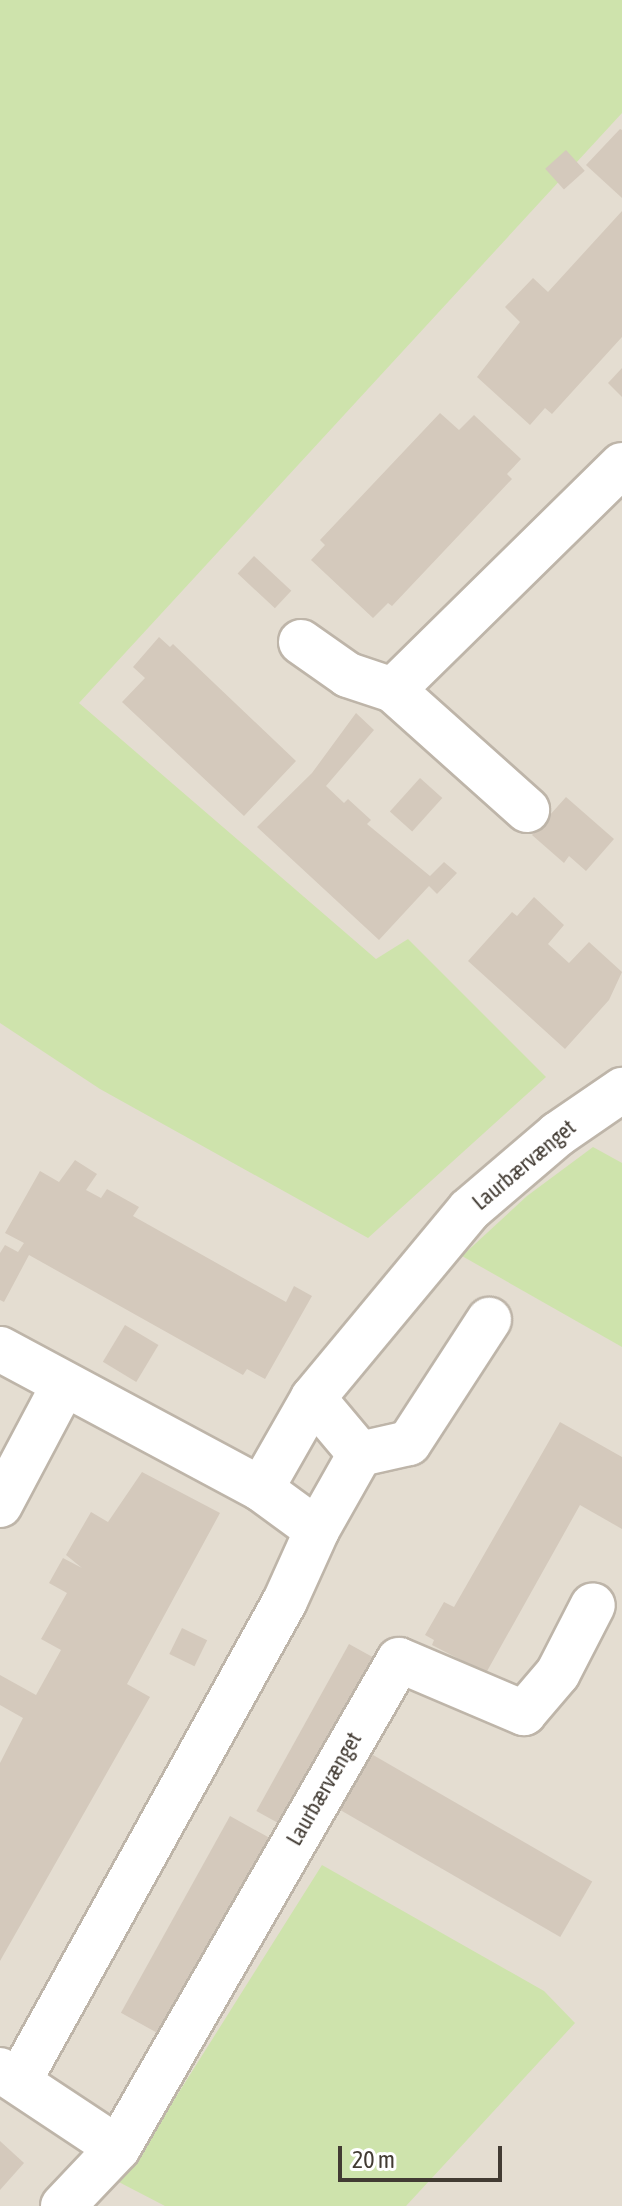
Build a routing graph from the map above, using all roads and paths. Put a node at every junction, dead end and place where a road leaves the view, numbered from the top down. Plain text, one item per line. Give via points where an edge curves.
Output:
1 (622, 465) edge
2 (301, 642) dead end
3 (393, 690) junction
4 (527, 810) dead end
5 (622, 1090) edge
6 (489, 1320) dead end
7 (0, 1349) edge
8 (64, 1384) junction
9 (313, 1398) junction
10 (360, 1454) junction
11 (261, 1489) junction
12 (0, 1505) edge
13 (317, 1530) junction
14 (593, 1605) dead end
15 (10, 2076) edge
16 (118, 2148) junction
17 (63, 2206) edge

1 - 3 street
2 - 3 street via 348,675
3 - 4 street
5 - 9 street, Laurbærvænget via 558,1134 469,1210
6 - 10 street via 409,1443
7 - 8 street
8 - 11 street
8 - 12 street
9 - 10 street
9 - 11 street, Laurbærvænget
10 - 13 street
11 - 13 street
13 - 15 street via 285,1601
14 - 16 street, Laurbærvænget via 558,1673 524,1713 399,1660
15 - 16 street
16 - 17 street, Laurbærvænget

